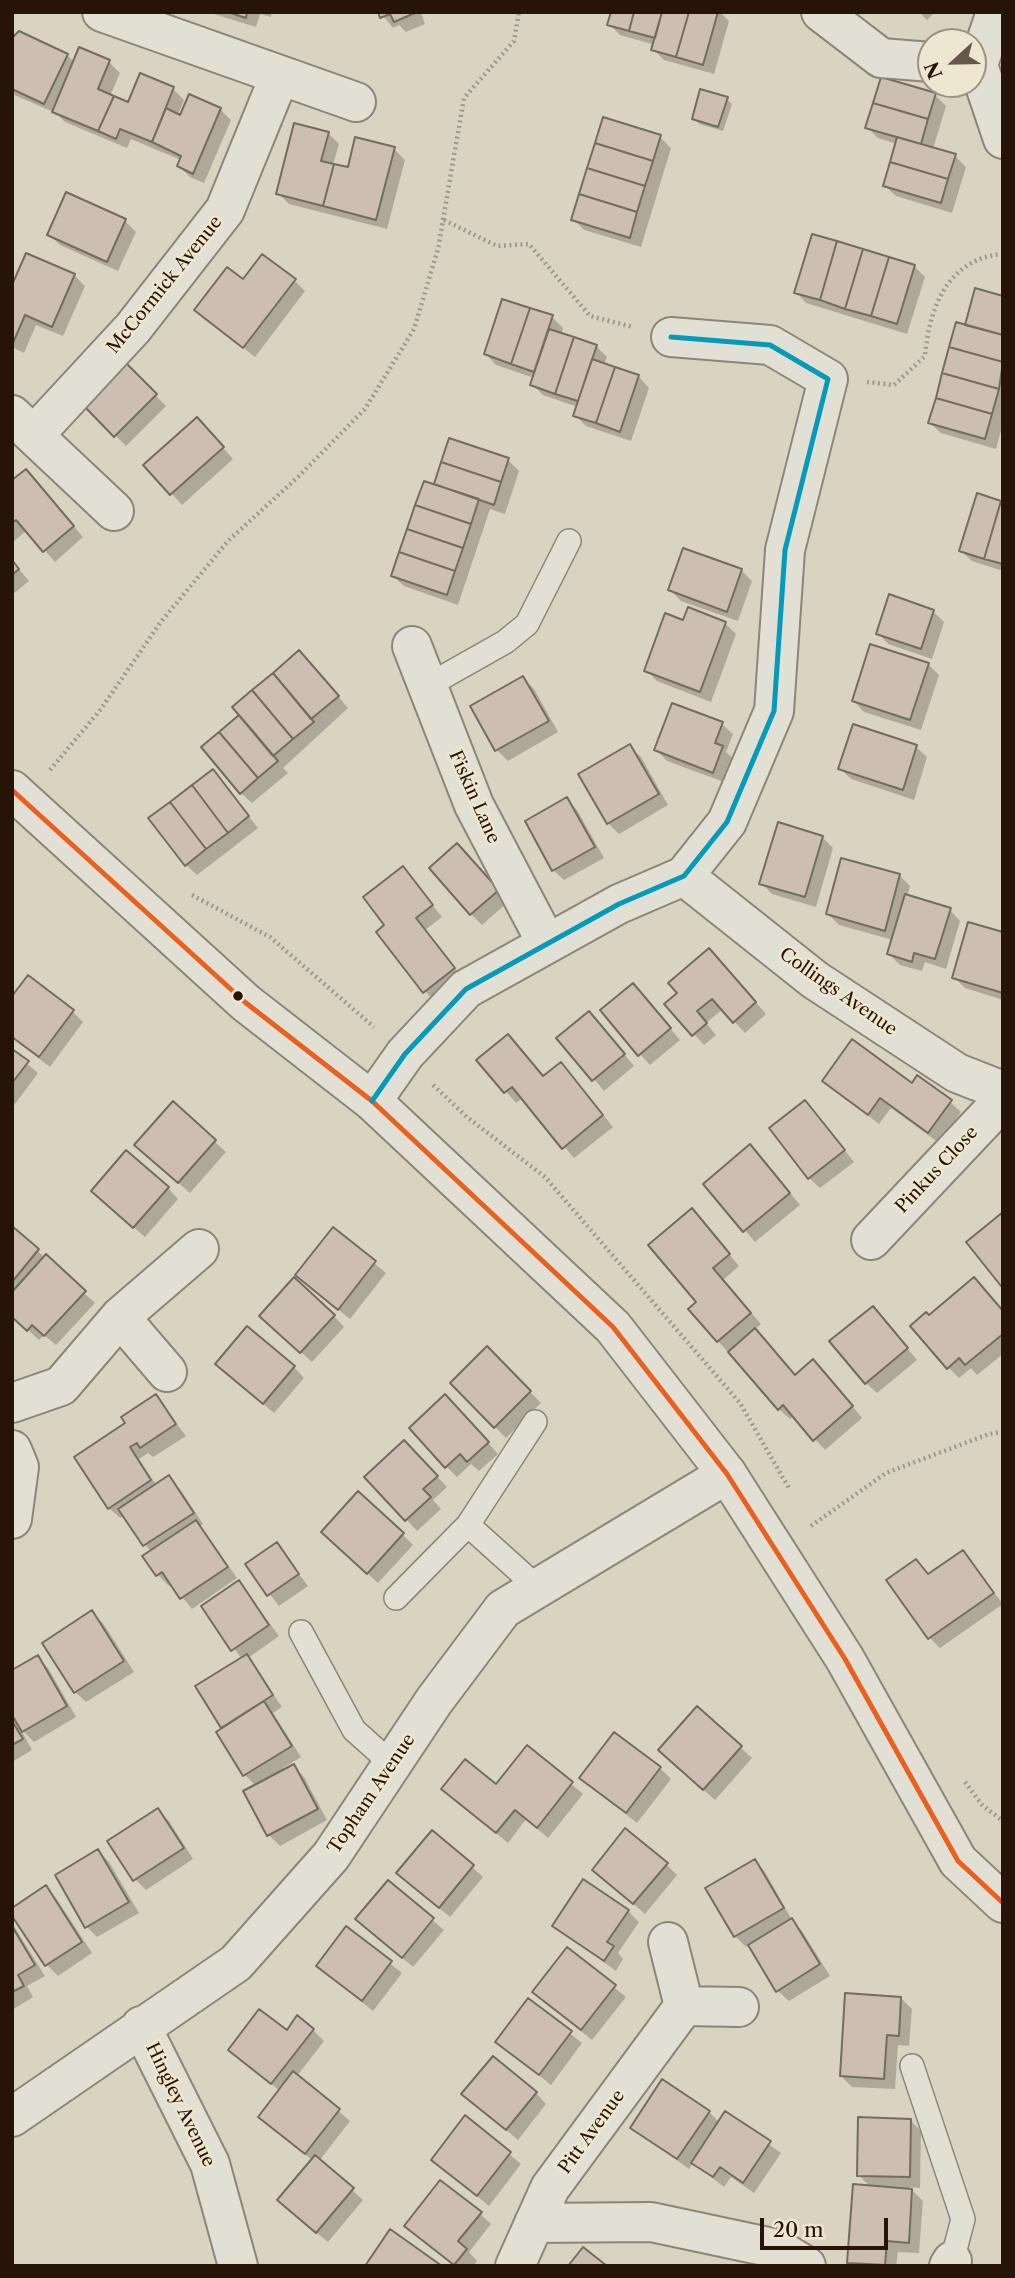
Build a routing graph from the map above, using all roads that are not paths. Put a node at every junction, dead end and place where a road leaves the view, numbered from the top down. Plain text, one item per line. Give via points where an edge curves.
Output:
1 (821, 12) edge
2 (996, 12) edge
3 (123, 16) edge
4 (987, 35) edge
5 (917, 61) edge
6 (280, 75) junction
7 (987, 97) edge
8 (356, 103) dead end
9 (1003, 139) edge
10 (671, 337) road end
11 (23, 425) edge
12 (114, 511) dead end
13 (569, 541) dead end
14 (412, 646) dead end
15 (427, 686) junction
16 (12, 790) edge
17 (684, 876) junction
18 (547, 944) junction
19 (1003, 1091) edge
20 (1003, 1100) edge
21 (372, 1101) junction
22 (871, 1240) dead end
23 (200, 1249) dead end
24 (120, 1317) junction
25 (167, 1372) dead end
26 (12, 1403) edge
27 (535, 1422) dead end
28 (12, 1450) edge
29 (727, 1474) junction
30 (12, 1519) edge
31 (468, 1525) junction
32 (538, 1588) junction
33 (396, 1598) dead end
34 (302, 1632) dead end
35 (392, 1764) junction
36 (1003, 1903) edge
37 (668, 1942) dead end
38 (684, 2007) junction
39 (739, 2007) dead end
40 (141, 2026) junction
41 (912, 2066) dead end
42 (12, 2117) edge
43 (534, 2223) junction
44 (950, 2263) edge
45 (234, 2264) edge
46 (516, 2266) edge
47 (806, 2266) edge

1 - 5 street via 881,58
2 - 4 street
3 - 6 street
6 - 8 street
6 - 11 street, McCormick Avenue via 225,210 133,328
7 - 9 street
10 - 17 street via 770,345 828,379 785,550 774,711 727,822
11 - 12 street
13 - 15 lane via 527,624 505,642
14 - 15 street, Fiskin Lane
15 - 18 street, Fiskin Lane via 474,805
16 - 21 street via 246,1003
17 - 18 street
17 - 19 street, Collings Avenue via 815,981 957,1073
18 - 21 street via 466,989 405,1054
20 - 22 street, Pinkus Close
21 - 29 street via 613,1327
23 - 24 street
24 - 25 street
24 - 26 street via 61,1386
27 - 31 lane
28 - 30 street via 19,1468
29 - 32 street, Topham Avenue
29 - 36 street via 845,1659 958,1861
31 - 32 lane
31 - 33 lane
32 - 35 street, Topham Avenue via 503,1609
34 - 35 lane via 354,1730
35 - 40 street, Topham Avenue via 331,1856 236,1963
37 - 38 street
38 - 39 street
38 - 43 street, Pitt Avenue via 550,2188
40 - 42 street, Topham Avenue
40 - 45 street, Hingley Avenue via 210,2164
41 - 44 lane via 963,2219
43 - 46 street, Pitt Avenue
43 - 47 street via 651,2222 778,2249

